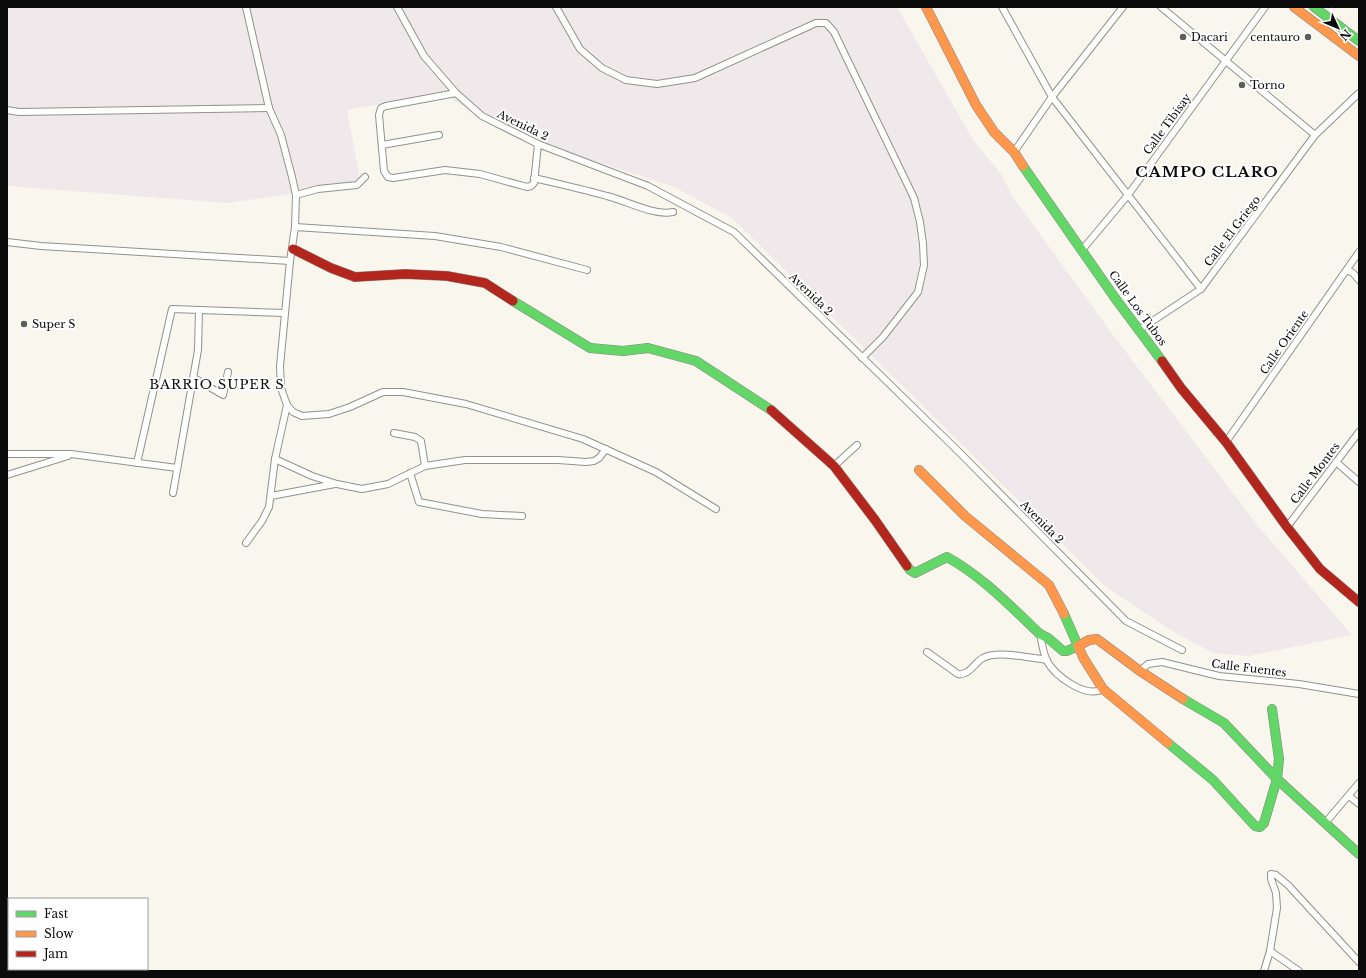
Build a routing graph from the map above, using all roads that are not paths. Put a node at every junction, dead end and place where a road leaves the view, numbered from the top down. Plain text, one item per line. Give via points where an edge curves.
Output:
1 (246, 7) edge
2 (397, 7) edge
3 (556, 7) edge
4 (926, 7) edge
5 (1002, 7) edge
6 (1123, 7) edge
7 (1161, 7) edge
8 (1265, 7) edge
9 (1294, 7) edge
10 (1314, 7) edge
11 (1359, 42) edge
12 (1359, 56) edge
13 (1227, 60) junction
14 (456, 93) junction
15 (1359, 93) edge
16 (1052, 97) junction
17 (269, 108) junction
18 (7, 110) edge
19 (1315, 135) junction
20 (439, 136) dead end
21 (538, 144) junction
22 (382, 145) junction
23 (1014, 152) junction
24 (365, 177) dead end
25 (534, 178) junction
26 (1128, 194) junction
27 (296, 195) junction
28 (673, 212) dead end
29 (295, 227) junction
30 (7, 242) edge
31 (293, 249) junction
32 (1082, 250) junction
33 (1359, 252) edge
34 (290, 261) junction
35 (587, 270) dead end
36 (1347, 270) junction
37 (1359, 280) edge
38 (1201, 289) junction
39 (199, 310) junction
40 (285, 313) junction
41 (1139, 330) junction
42 (862, 358) junction
43 (228, 372) dead end
44 (194, 378) junction
45 (287, 405) junction
46 (1359, 432) edge
47 (394, 433) dead end
48 (1226, 442) junction
49 (857, 445) dead end
50 (606, 449) junction
51 (7, 454) edge
52 (74, 454) junction
53 (275, 459) junction
54 (1336, 462) junction
55 (137, 463) junction
56 (425, 466) junction
57 (834, 466) junction
58 (177, 468) junction
59 (918, 470) dead end
60 (410, 473) junction
61 (7, 475) edge
62 (1359, 482) edge
63 (336, 484) junction
64 (173, 493) dead end
65 (271, 496) junction
66 (716, 509) dead end
67 (522, 516) dead end
68 (1288, 527) junction
69 (246, 543) dead end
70 (1359, 602) edge
71 (1040, 634) junction
72 (1078, 646) junction
73 (1182, 650) dead end
74 (927, 652) dead end
75 (1047, 660) junction
76 (1140, 671) junction
77 (1103, 689) junction
78 (1359, 694) edge
79 (1272, 709) dead end
80 (1277, 779) junction
81 (1359, 783) edge
82 (1349, 796) junction
83 (1359, 804) edge
84 (1326, 822) junction
85 (1359, 854) edge
86 (1270, 951) junction
87 (1359, 962) edge
88 (1264, 971) edge
89 (1299, 971) edge

1 - 17 street
2 - 14 street, Avenida 2 via 424,56
3 - 42 street via 580,49 602,68 626,80 657,84 695,78 816,23 826,23 834,32 914,198 924,244 924,265 918,292 884,337
4 - 23 main road, Calle Los Tubos via 976,105 994,132
5 - 16 street
6 - 16 street
7 - 13 street
8 - 13 street, Calle Tibisay
9 - 12 main road
10 - 11 main road
13 - 19 street
13 - 26 street, Calle Tibisay
14 - 21 street, Avenida 2 via 482,116
14 - 22 street via 381,108 379,115
15 - 19 street, Calle El Griego
16 - 23 street
16 - 26 street
17 - 18 street via 19,112
17 - 27 street via 281,135
19 - 38 street, Calle El Griego
20 - 22 street
21 - 25 street
21 - 42 street, Avenida 2 via 648,186 734,232
22 - 25 street via 384,171 388,177 445,170 480,174 526,187 534,183
23 - 32 main road, Calle Los Tubos
24 - 27 street via 357,185 318,189
25 - 28 street via 608,196 665,214
26 - 32 street, Calle Tibisay
26 - 38 street
27 - 29 street
29 - 31 street
29 - 35 street via 435,236 501,247
30 - 34 street
31 - 34 street
31 - 57 main road via 355,278 405,274 447,276 485,283 590,348 623,351 648,348 696,361 771,410
32 - 41 main road, Calle Los Tubos
33 - 36 street, Calle Oriente
34 - 40 street
36 - 37 street
36 - 48 street, Calle Oriente
38 - 41 street, Calle El Griego
39 - 40 street
39 - 44 street
39 - 55 street via 172,309
40 - 45 street via 280,366 281,388
41 - 48 main road, Calle Los Tubos via 1181,388
42 - 73 street, Avenida 2 via 1126,621
43 - 44 street via 223,395
44 - 58 street
45 - 50 street via 302,416 328,414 383,392 403,392 466,404
45 - 53 street
46 - 54 street, Calle Montes
47 - 56 street via 421,440
48 - 68 main road, Calle Los Tubos
49 - 57 street
50 - 56 street via 599,458 586,462 465,460
50 - 66 street via 656,472
51 - 52 street
52 - 55 street
52 - 61 street
53 - 63 street
53 - 65 street
54 - 62 street
54 - 68 street, Calle Montes
55 - 58 street
56 - 60 street
57 - 71 main road via 910,570 915,573 947,557 951,558 993,589
58 - 64 street
59 - 72 main road via 965,516 1049,585
60 - 63 street via 388,484 362,489
60 - 67 street via 419,502 482,514
63 - 65 street
65 - 69 street via 270,507
68 - 70 main road, Calle Los Tubos via 1320,569
71 - 72 main road via 1063,650
71 - 75 street
72 - 76 main road via 1097,639
72 - 77 main road
74 - 75 street via 961,675 983,658 990,656 1009,655
75 - 77 street via 1054,672 1075,686 1091,692
76 - 78 street, Calle Fuentes via 1148,664 1162,662 1219,676 1299,684
76 - 80 main road via 1224,723
77 - 80 main road via 1213,780 1256,826 1260,827 1264,823
79 - 80 main road via 1279,758
80 - 84 main road
81 - 82 street
82 - 83 street
82 - 84 street
84 - 85 main road
86 - 87 street via 1277,908 1271,874 1288,885
86 - 88 street
86 - 89 street

